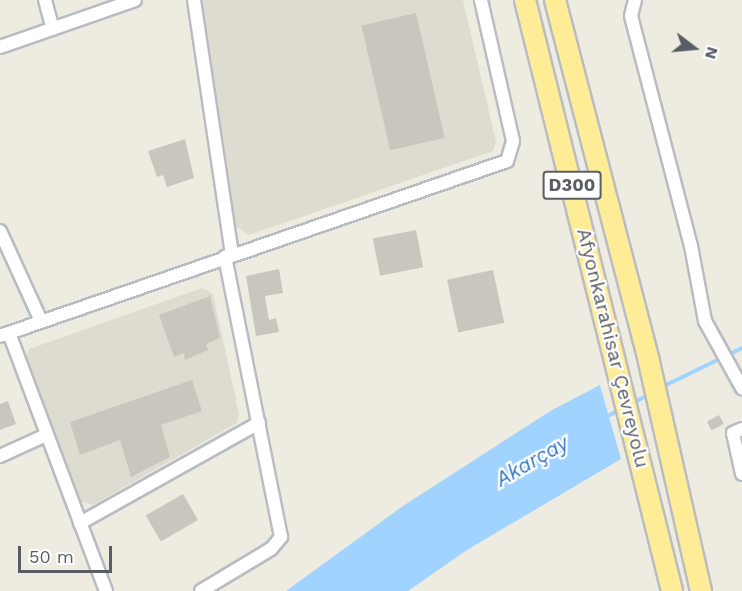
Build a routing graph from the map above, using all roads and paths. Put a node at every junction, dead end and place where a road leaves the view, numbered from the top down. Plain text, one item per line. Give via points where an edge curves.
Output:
1 (45, 0) edge
2 (135, 0) edge
3 (194, 0) edge
4 (481, 0) edge
5 (525, 0) edge
6 (555, 0) edge
7 (635, 0) edge
8 (52, 29) junction
9 (0, 47) edge
10 (0, 231) edge
11 (229, 256) junction
12 (42, 321) junction
13 (4, 334) edge
14 (742, 388) edge
15 (259, 423) junction
16 (742, 429) edge
17 (46, 435) junction
18 (0, 456) edge
19 (742, 474) edge
20 (80, 524) junction
21 (106, 591) edge
22 (201, 591) edge
23 (672, 591) edge
24 (701, 591) edge

1 - 8 street
2 - 8 street
3 - 11 street
4 - 11 street via 513,141 507,161
5 - 23 highway, Afyonkarahisar Çevreyolu / D300
6 - 24 highway, Afyonkarahisar Çevreyolu / D300 via 649,362
7 - 14 street via 631,16 691,246 705,321
8 - 9 street
10 - 12 street
11 - 12 street
11 - 15 street
12 - 13 street
13 - 17 street
15 - 20 street
15 - 22 street via 281,537 271,549
16 - 19 street via 734,433
17 - 18 street
17 - 20 street
20 - 21 street

